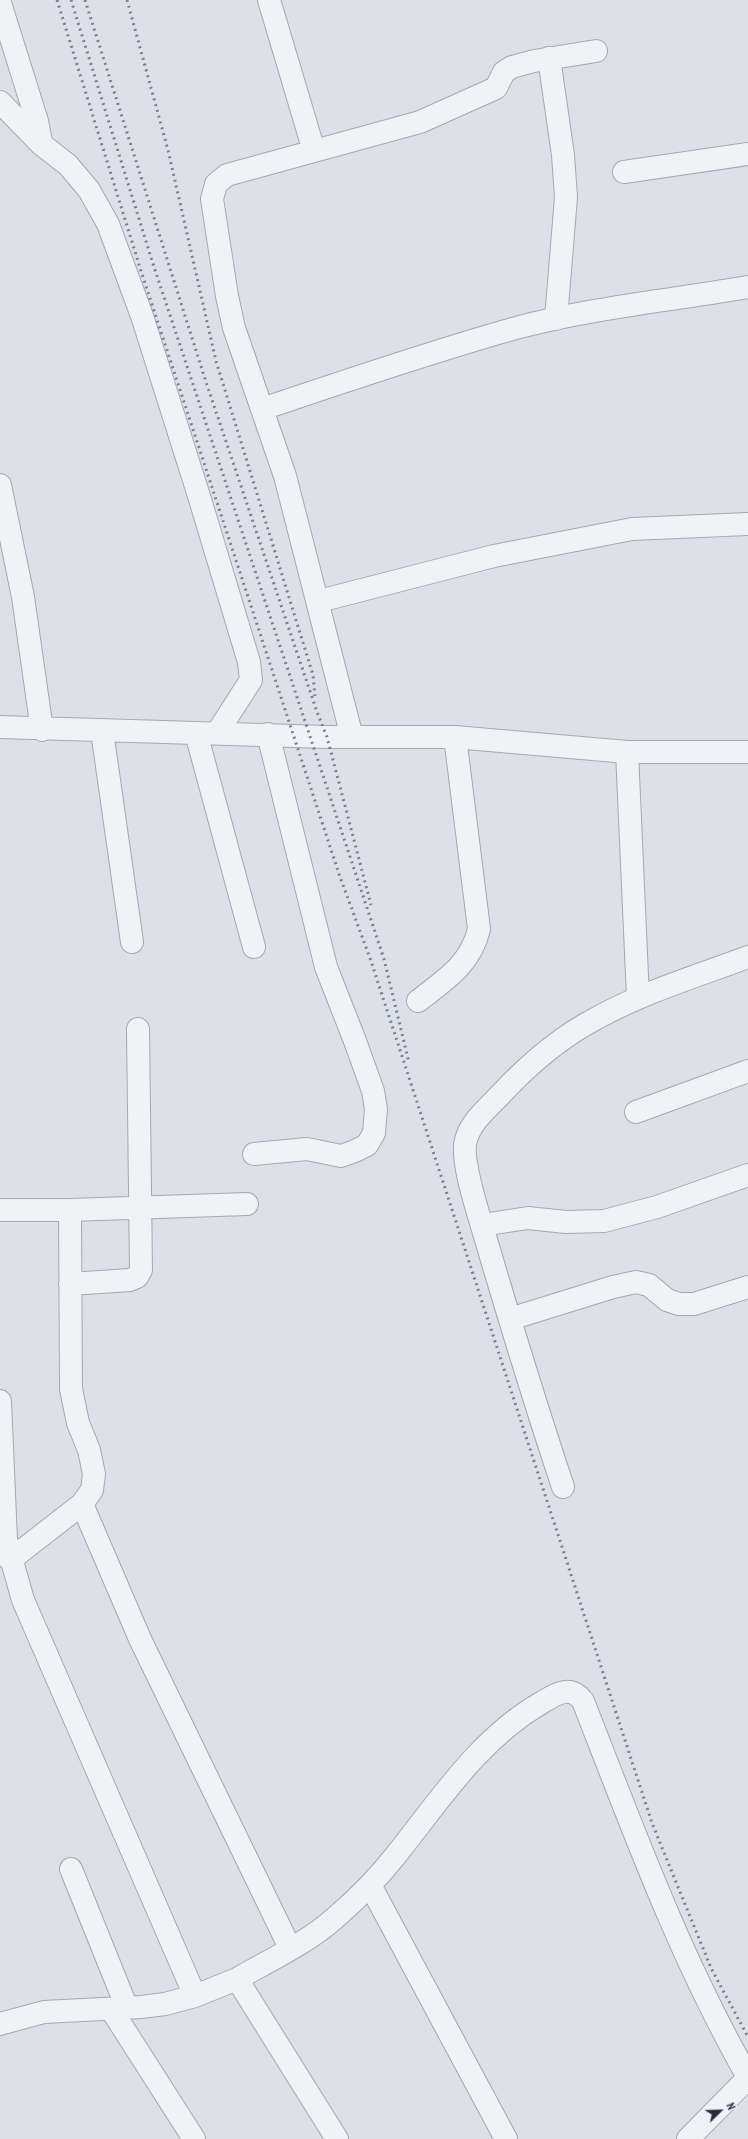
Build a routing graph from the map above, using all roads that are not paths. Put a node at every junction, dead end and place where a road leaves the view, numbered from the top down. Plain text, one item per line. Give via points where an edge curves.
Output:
1 (269, 0) edge
2 (0, 3) edge
3 (596, 51) dead end
4 (548, 58) junction
5 (0, 102) edge
6 (41, 144) junction
7 (314, 151) junction
8 (748, 154) edge
9 (624, 172) dead end
10 (748, 287) edge
11 (556, 319) junction
12 (262, 409) junction
13 (0, 485) edge
14 (748, 524) edge
15 (319, 601) junction
16 (0, 728) edge
17 (42, 730) junction
18 (102, 731) junction
19 (206, 733) junction
20 (268, 734) junction
21 (352, 737) junction
22 (455, 737) junction
23 (627, 752) junction
24 (748, 752) edge
25 (132, 942) dead end
26 (254, 947) dead end
27 (748, 957) edge
28 (638, 998) junction
29 (418, 1001) dead end
30 (138, 1029) dead end
31 (748, 1071) edge
32 (636, 1112) dead end
33 (254, 1154) dead end
34 (748, 1175) edge
35 (247, 1204) dead end
36 (140, 1208) junction
37 (0, 1210) edge
38 (70, 1210) junction
39 (482, 1224) junction
40 (70, 1284) junction
41 (748, 1287) edge
42 (510, 1319) junction
43 (0, 1401) edge
44 (1, 1461) edge
45 (563, 1487) dead end
46 (82, 1504) junction
47 (10, 1560) junction
48 (71, 1869) dead end
49 (370, 1885) junction
50 (290, 1948) junction
51 (238, 1979) junction
52 (195, 1996) junction
53 (119, 2008) junction
54 (0, 2024) edge
55 (748, 2078) edge
56 (194, 2139) edge
57 (337, 2139) edge
58 (506, 2139) edge
59 (688, 2139) edge

1 - 7 street
2 - 6 street via 35,114
3 - 4 street
4 - 7 street via 512,67 504,72 496,88 420,122
4 - 11 street via 563,155 566,197
5 - 6 street
6 - 19 street via 68,165 89,190 108,224 142,316 245,647 251,680 244,693
7 - 12 street via 227,175 216,184 212,199 234,328
8 - 9 street
10 - 11 street
11 - 12 street via 516,328 395,364
12 - 15 street via 285,476
13 - 17 street via 23,597
14 - 15 street via 632,529 494,556
15 - 21 street
16 - 17 street
17 - 18 street
18 - 19 street
18 - 25 street
19 - 20 street
19 - 26 street
20 - 21 street
20 - 33 street via 326,967 373,1091 376,1109 374,1133 368,1145 342,1156 307,1148
21 - 22 street
22 - 23 street
22 - 29 street via 479,929 476,942 458,969
23 - 24 street
23 - 28 street
27 - 28 street
28 - 39 street via 596,1018 557,1043 519,1075 472,1125 465,1141 466,1163
30 - 36 street
31 - 32 street
34 - 39 street via 657,1207 604,1221 566,1222 528,1218
35 - 36 street
36 - 38 street
36 - 40 street via 141,1270 138,1277 130,1280
37 - 38 street
38 - 40 street
39 - 42 street
40 - 46 street via 70,1389 94,1474 92,1490
41 - 42 street via 694,1304 679,1304 667,1300 648,1285 636,1282
42 - 45 street
43 - 44 street
44 - 47 street via 6,1540
46 - 47 street
46 - 50 street via 140,1639
47 - 52 street via 23,1600
48 - 53 street
49 - 50 street via 334,1919
49 - 55 street via 430,1809 498,1733 523,1714 554,1696 567,1691 577,1694 583,1701 661,1902 726,2039
49 - 58 street
50 - 51 street
51 - 52 street
51 - 57 street
52 - 53 street via 165,2004
53 - 54 street via 44,2012
53 - 56 street
55 - 59 street

